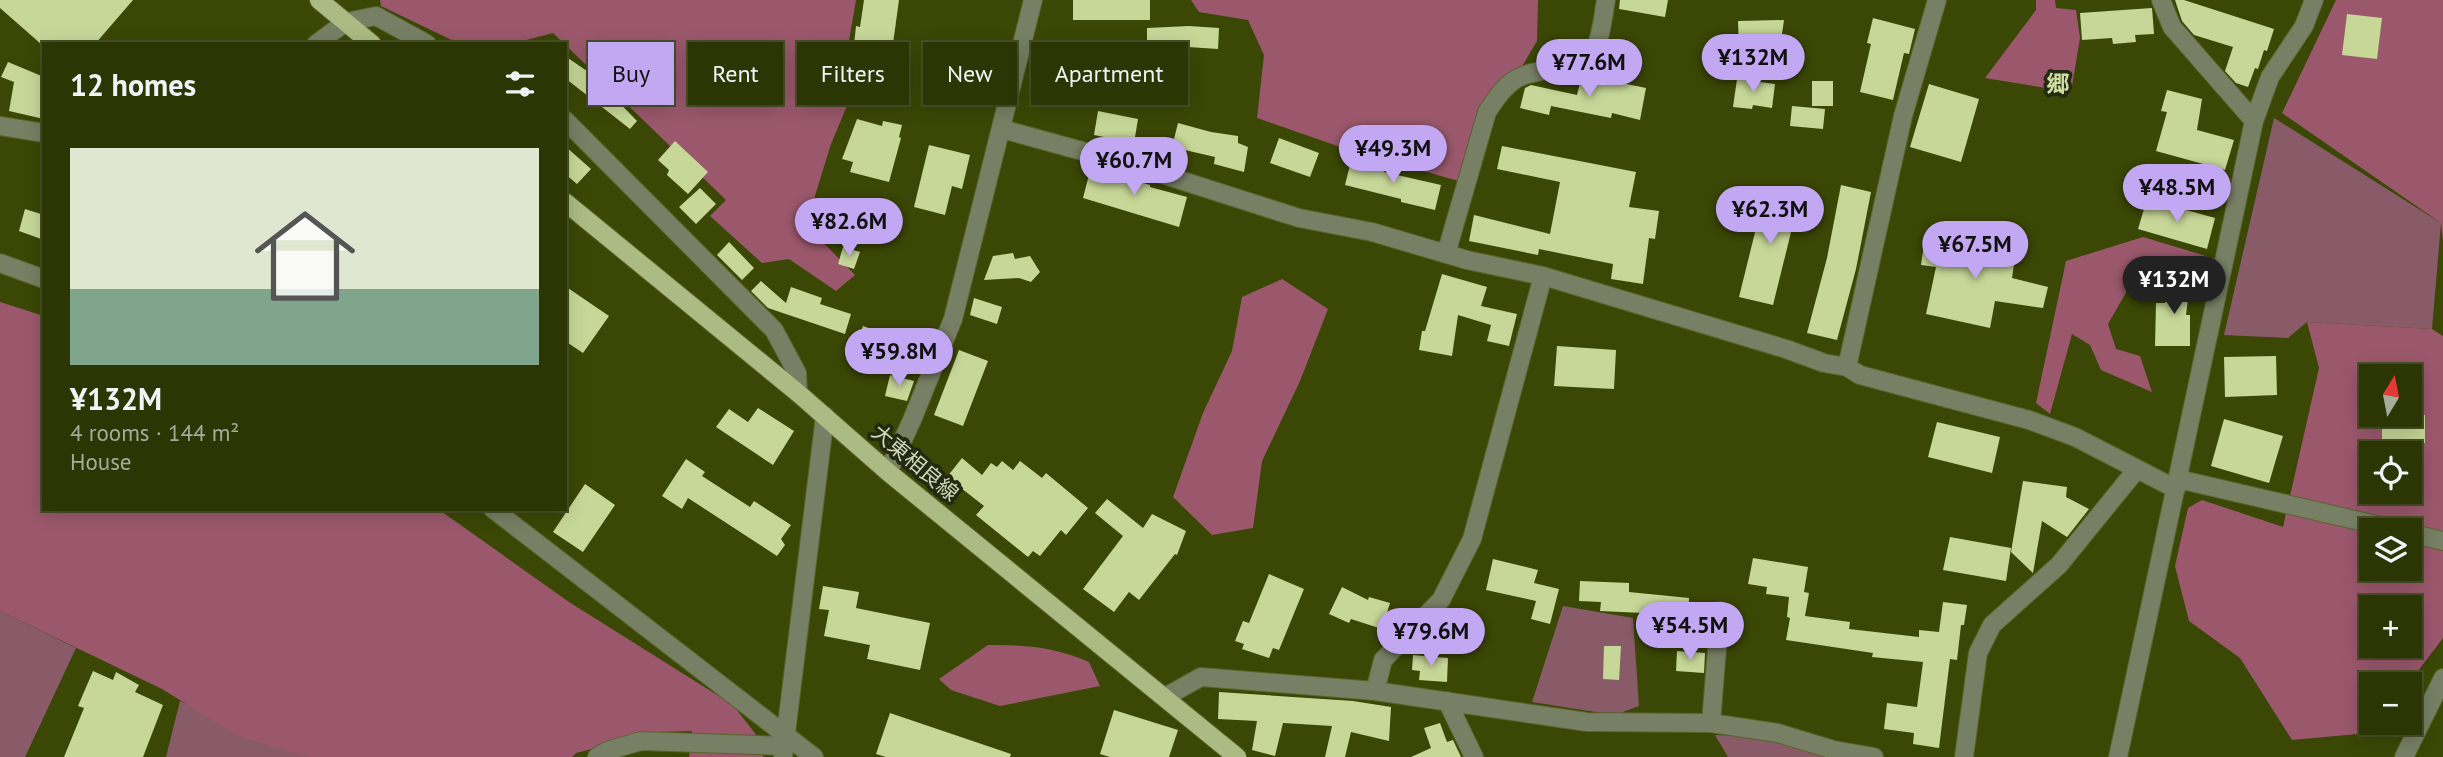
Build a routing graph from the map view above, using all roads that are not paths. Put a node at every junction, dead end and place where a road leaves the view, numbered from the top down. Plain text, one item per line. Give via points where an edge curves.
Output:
1 (319, 0) edge
2 (1033, 0) edge
3 (1606, 0) edge
4 (1937, 0) edge
5 (2161, 0) edge
6 (2314, 0) edge
7 (346, 22) junction
8 (319, 42) edge
9 (370, 42) edge
10 (423, 42) edge
11 (2254, 121) junction
12 (567, 122) edge
13 (0, 126) edge
14 (1002, 130) junction
15 (42, 133) edge
16 (567, 204) edge
17 (1446, 254) junction
18 (0, 263) edge
19 (1543, 276) junction
20 (42, 278) edge
21 (1847, 367) junction
22 (798, 393) junction
23 (825, 416) junction
24 (2137, 469) junction
25 (888, 472) junction
26 (2177, 484) junction
27 (495, 511) edge
28 (2359, 522) edge
29 (2422, 536) edge
30 (2443, 541) edge
31 (1720, 611) dead end
32 (2443, 678) edge
33 (1375, 691) junction
34 (1165, 697) junction
35 (1447, 701) junction
36 (1711, 723) junction
37 (785, 746) edge
38 (1833, 754) edge
39 (597, 757) edge
40 (814, 757) edge
41 (1237, 757) edge
42 (1474, 757) edge
43 (1874, 757) edge
44 (1964, 757) edge
45 (2118, 757) edge
46 (2404, 757) edge

1 - 7 main road
2 - 14 street
3 - 17 street via 1596,47 1589,57 1516,79 1487,112
4 - 21 street via 1903,116
5 - 11 street via 2172,27
6 - 11 street via 2304,26 2270,77
7 - 8 street
7 - 9 main road
7 - 10 street via 376,16
11 - 26 street
12 - 22 street via 774,330 797,373
13 - 15 street
14 - 17 street via 1133,165 1299,218 1372,232
14 - 25 street via 953,319
16 - 22 main road, 大東相良線
17 - 19 street
18 - 20 street
19 - 21 street
19 - 33 street via 1472,539 1441,600 1383,660
21 - 24 street via 1860,375 2029,420 2075,437
22 - 23 main road, 大東相良線
23 - 25 main road, 大東相良線
23 - 37 street
24 - 26 street
24 - 44 street via 2059,565 1992,625 1978,653
25 - 34 main road, 大東相良線
26 - 28 street
26 - 45 street
27 - 37 street
29 - 30 street
31 - 36 street
32 - 46 street
33 - 34 street via 1201,677
33 - 35 street
34 - 41 main road, 大東相良線
35 - 36 street via 1587,722
35 - 42 street
36 - 38 street via 1778,733
37 - 39 street via 640,741
37 - 40 street
38 - 43 street

